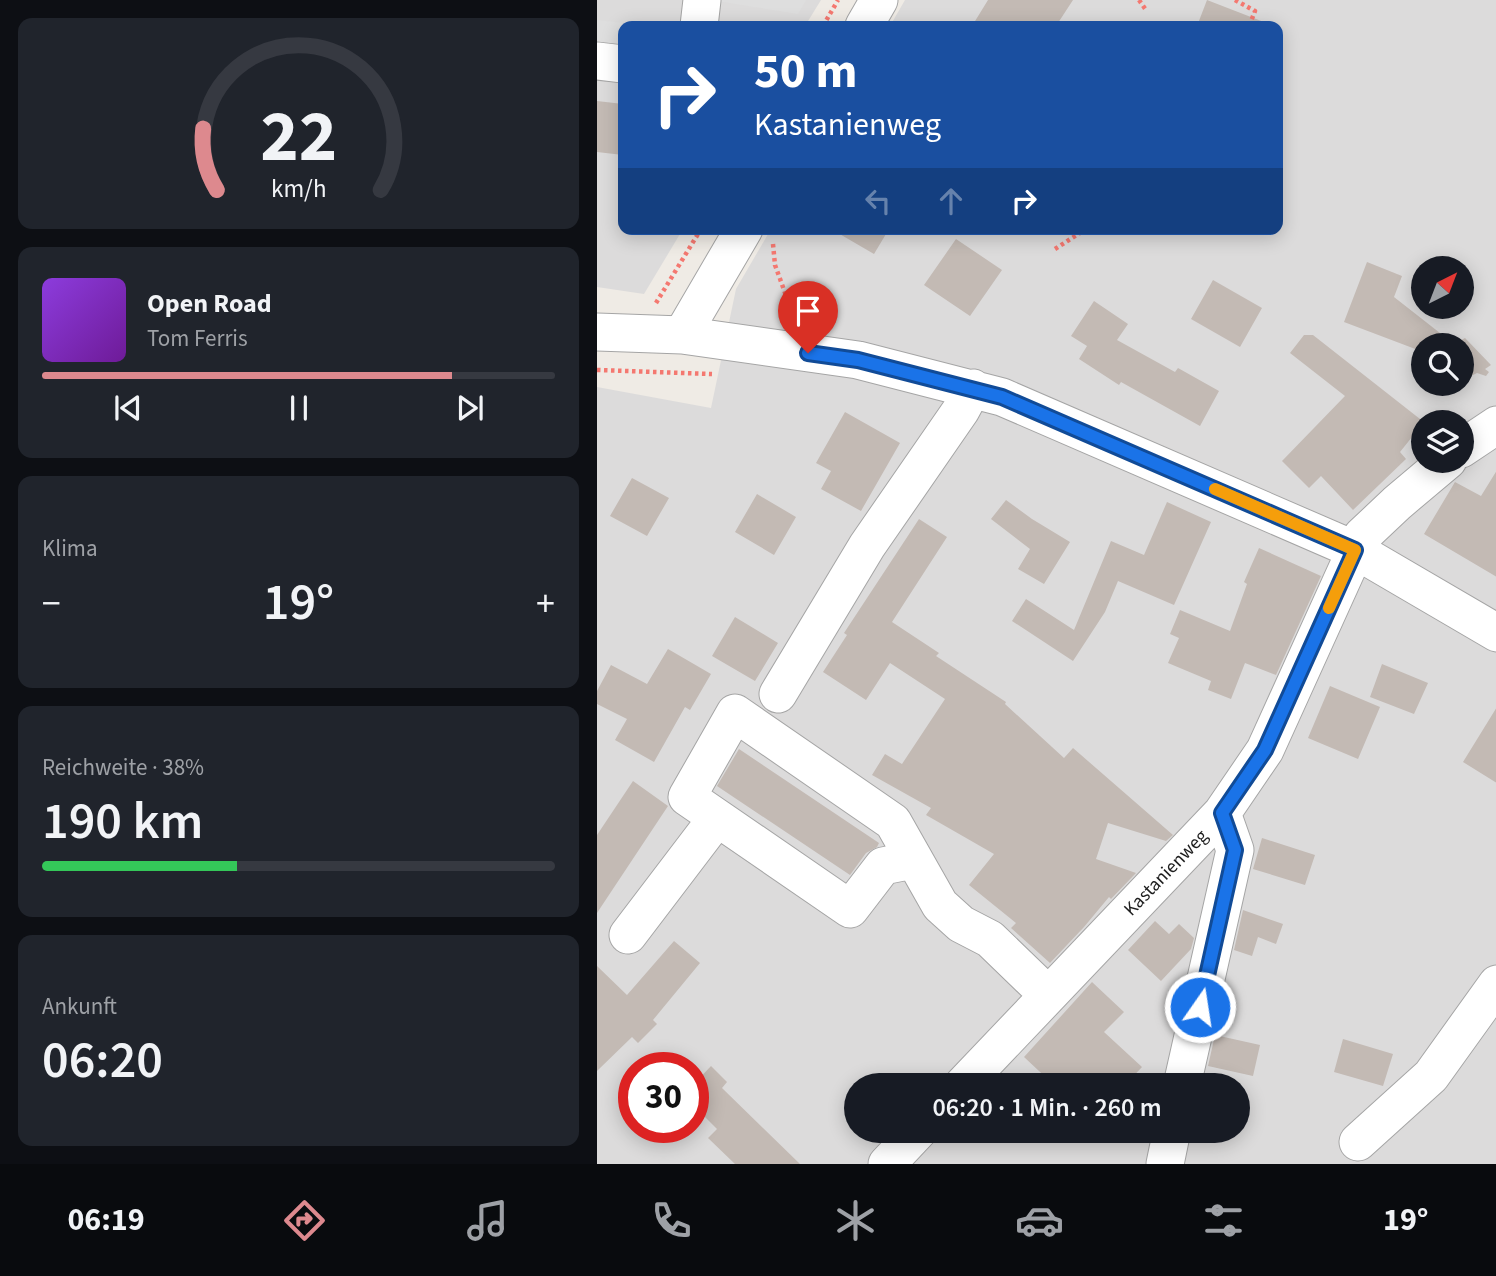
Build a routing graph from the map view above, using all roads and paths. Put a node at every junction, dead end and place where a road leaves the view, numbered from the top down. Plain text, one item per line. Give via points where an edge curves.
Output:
1 (702, 0) edge
2 (838, 0) edge
3 (879, 0) edge
4 (1139, 0) edge
5 (1235, 0) edge
6 (1146, 10) dead end
7 (700, 21) edge
8 (826, 21) edge
9 (867, 21) edge
10 (1251, 21) edge
11 (597, 61) edge
12 (618, 63) edge
13 (697, 235) edge
14 (759, 235) edge
15 (1077, 235) edge
16 (1055, 249) dead end
17 (655, 305) dead end
18 (817, 324) dead end
19 (597, 332) edge
20 (682, 335) junction
21 (597, 370) edge
22 (719, 374) dead end
23 (973, 388) junction
24 (1496, 425) edge
25 (1474, 440) edge
26 (1433, 473) edge
27 (1355, 550) junction
28 (1496, 633) edge
29 (778, 694) dead end
30 (1222, 813) junction
31 (717, 818) junction
32 (913, 860) junction
33 (628, 935) dead end
34 (1496, 984) edge
35 (1048, 995) junction
36 (974, 1073) edge
37 (1185, 1073) edge
38 (1358, 1142) dead end
39 (907, 1143) edge
40 (1169, 1143) edge
41 (887, 1164) edge
42 (1165, 1164) edge

1 - 7 street
2 - 8 path
3 - 9 street
4 - 6 path
5 - 10 path via 1255,11
11 - 12 street
13 - 17 path
14 - 18 path via 788,301
14 - 20 street
15 - 16 path
19 - 20 street
20 - 23 street via 858,360
21 - 22 path
23 - 27 street
23 - 29 street via 867,546
24 - 25 street
26 - 27 street, Kastanienweg via 1371,526
27 - 28 street
27 - 30 street, Kastanienweg via 1265,750
30 - 35 street, Kastanienweg
30 - 37 street via 1235,850
31 - 32 street via 850,909 883,866
31 - 32 street via 687,797 735,713 893,822
31 - 33 street
32 - 35 street via 940,905 961,924 990,939
34 - 38 street via 1431,1076
35 - 36 street, Kastanienweg
39 - 41 street
40 - 42 street

